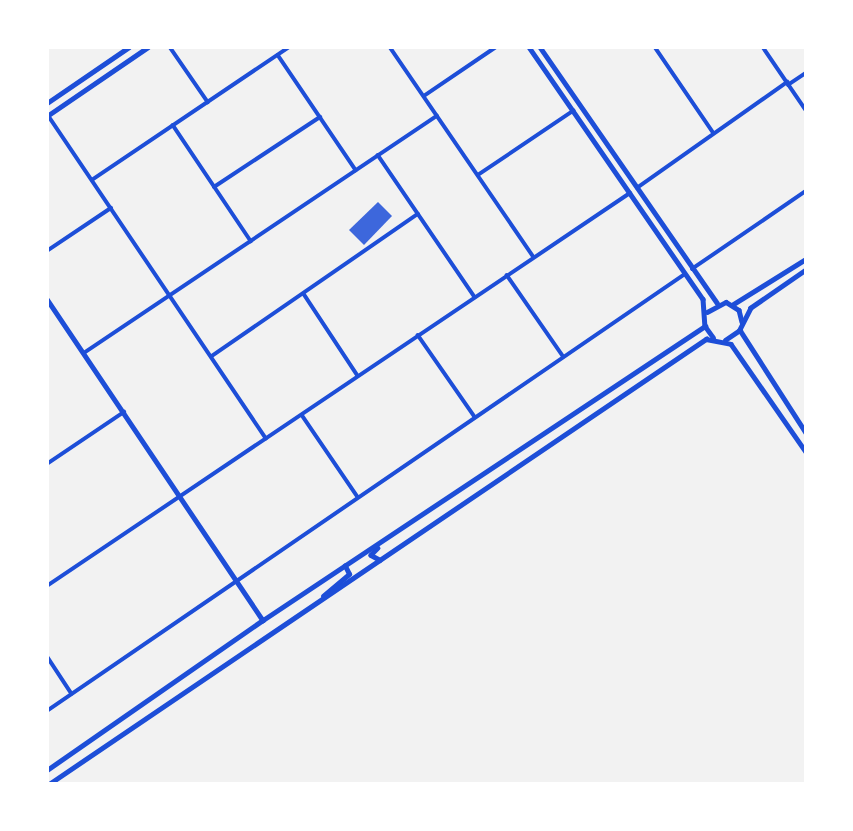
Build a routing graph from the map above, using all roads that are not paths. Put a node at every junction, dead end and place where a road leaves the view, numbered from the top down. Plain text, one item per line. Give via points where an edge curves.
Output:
1 (129, 47) edge
2 (148, 47) edge
3 (170, 47) edge
4 (289, 47) edge
5 (390, 47) edge
6 (496, 47) edge
7 (530, 47) edge
8 (540, 47) edge
9 (655, 47) edge
10 (763, 47) edge
11 (278, 55) junction
12 (806, 73) edge
13 (788, 83) junction
14 (424, 96) junction
15 (208, 102) junction
16 (47, 103) edge
17 (806, 110) edge
18 (573, 111) junction
19 (48, 115) edge
20 (437, 116) junction
21 (320, 117) junction
22 (173, 125) junction
23 (714, 132) junction
24 (378, 155) junction
25 (356, 170) junction
26 (478, 176) junction
27 (92, 180) junction
28 (214, 187) junction
29 (636, 188) junction
30 (806, 191) edge
31 (630, 193) junction
32 (111, 208) junction
33 (418, 214) junction
34 (251, 242) junction
35 (47, 251) edge
36 (534, 257) junction
37 (806, 259) edge
38 (692, 269) junction
39 (806, 270) edge
40 (685, 274) junction
41 (507, 275) junction
42 (304, 293) junction
43 (170, 296) junction
44 (475, 296) junction
45 (47, 299) edge
46 (717, 303) junction
47 (732, 305) junction
48 (707, 312) junction
49 (742, 323) junction
50 (705, 326) junction
51 (740, 330) junction
52 (418, 335) junction
53 (714, 338) junction
54 (725, 340) junction
55 (84, 354) junction
56 (563, 356) junction
57 (211, 357) junction
58 (358, 376) junction
59 (124, 412) junction
60 (302, 415) junction
61 (475, 417) junction
62 (806, 433) edge
63 (267, 439) junction
64 (806, 452) edge
65 (47, 464) edge
66 (181, 497) junction
67 (358, 497) junction
68 (403, 527) junction
69 (380, 560) junction
70 (345, 566) junction
71 (237, 580) junction
72 (47, 586) edge
73 (320, 600) junction
74 (263, 620) junction
75 (47, 656) edge
76 (72, 694) junction
77 (47, 711) edge
78 (47, 770) edge
79 (49, 784) edge

1 - 16 street
2 - 19 street
3 - 15 street
4 - 11 street
5 - 14 street
6 - 14 street
7 - 18 street
8 - 29 street
9 - 23 street
10 - 13 street
11 - 15 street
11 - 21 street
12 - 13 street
13 - 17 street
13 - 23 street
14 - 20 street
15 - 22 street
18 - 26 street
18 - 31 street
19 - 27 street
20 - 24 street
20 - 26 street
21 - 25 street
21 - 28 street
22 - 27 street
22 - 28 street
23 - 29 street
24 - 25 street
24 - 33 street
25 - 34 street
26 - 36 street
27 - 32 street
28 - 34 street
29 - 38 street
30 - 38 street
31 - 36 street
31 - 40 street
32 - 35 street
32 - 43 street
33 - 42 street
33 - 44 street
34 - 43 street
36 - 41 street
37 - 47 street
38 - 46 street
39 - 49 street via 751,307
40 - 48 street
40 - 56 street
41 - 44 street
41 - 56 street
42 - 57 street
42 - 58 street
43 - 55 street
43 - 57 street
44 - 52 street
45 - 55 street
46 - 47 street
46 - 48 street
47 - 49 street
48 - 50 street
49 - 51 street
50 - 53 street
50 - 68 street
51 - 54 street
51 - 62 street
52 - 58 street
52 - 61 street
53 - 54 street
53 - 69 street via 704,340
54 - 64 street
55 - 59 street
56 - 61 street
57 - 63 street
58 - 60 street
59 - 65 street
59 - 66 street
60 - 63 street
60 - 67 street
61 - 67 street
63 - 66 street
66 - 71 street
66 - 72 street
67 - 71 street
68 - 69 street via 372,553
68 - 70 street
69 - 73 street
70 - 73 street via 349,574
70 - 74 street
71 - 74 street
71 - 76 street
73 - 79 street
74 - 78 street
75 - 76 street
76 - 77 street

